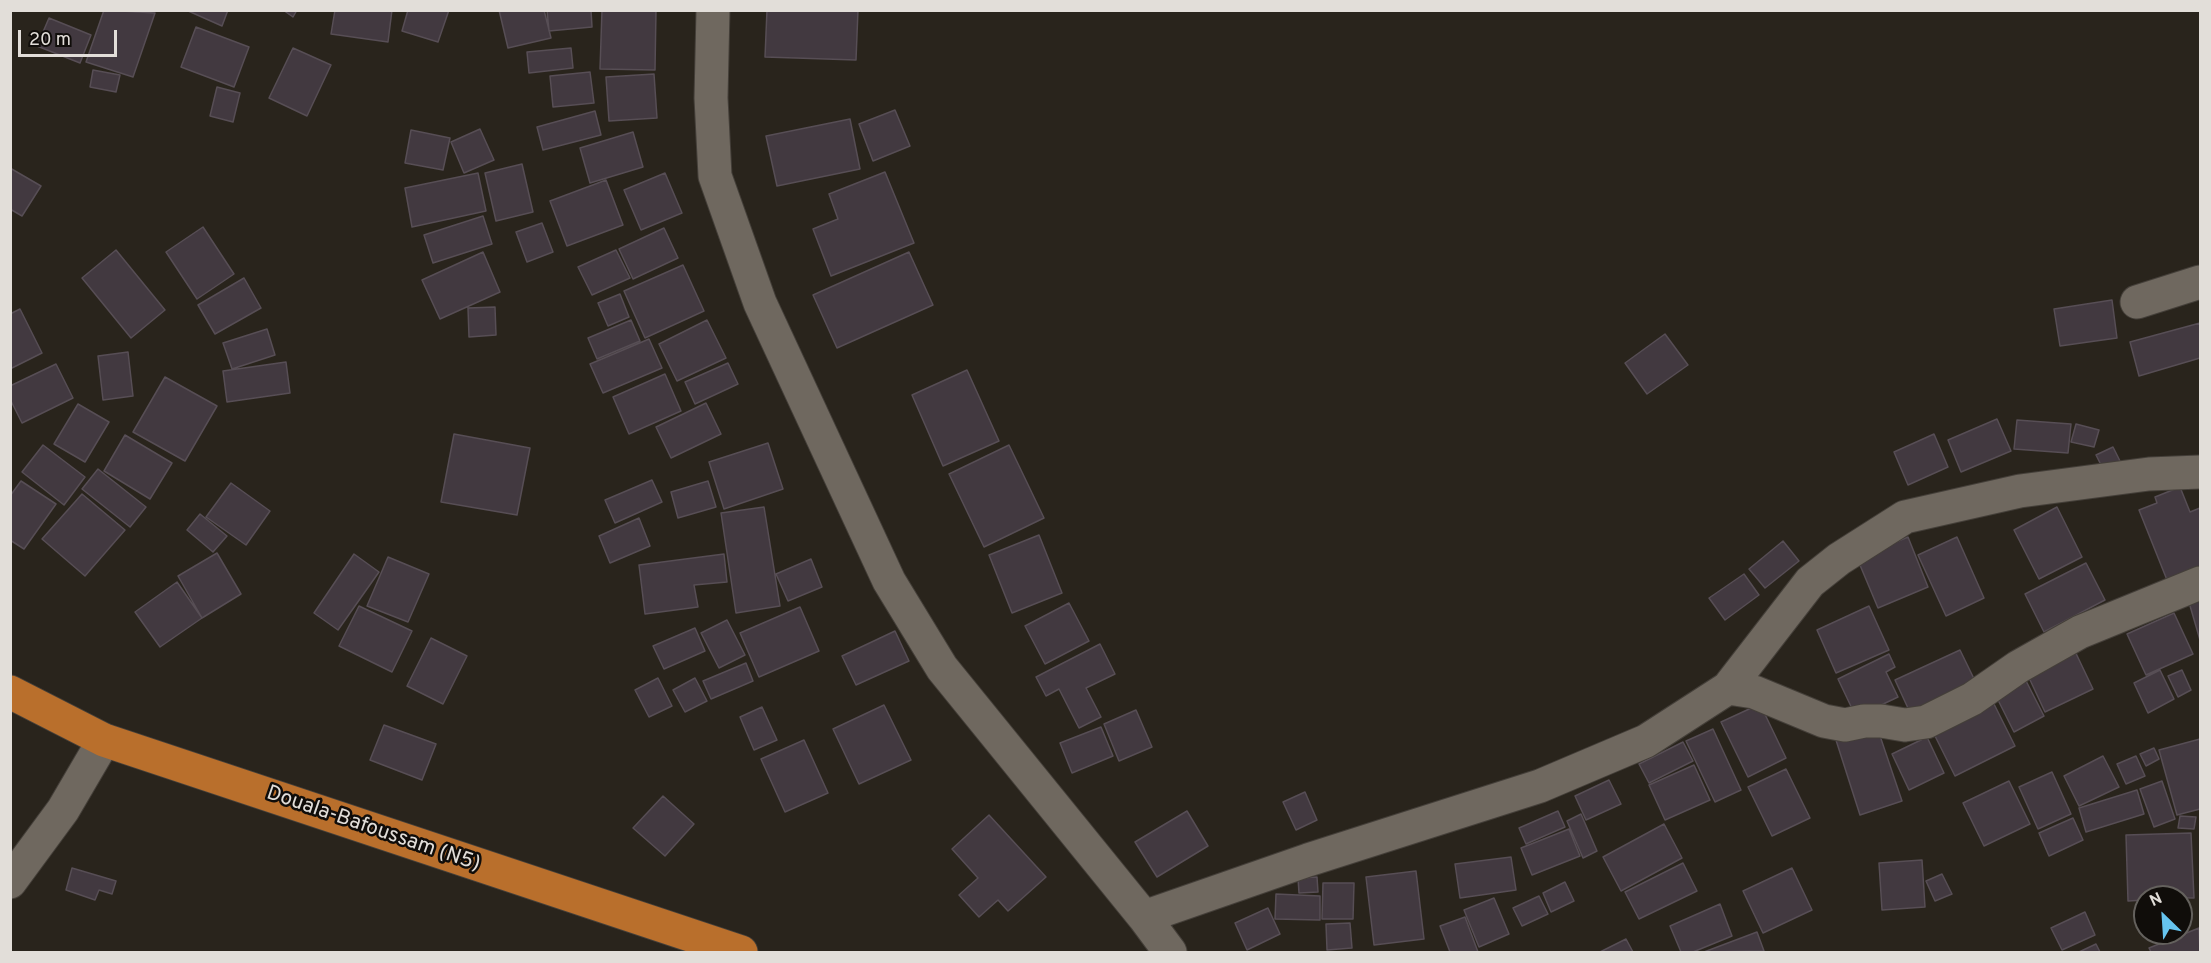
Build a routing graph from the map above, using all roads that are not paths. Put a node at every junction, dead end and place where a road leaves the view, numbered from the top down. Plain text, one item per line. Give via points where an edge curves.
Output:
1 (713, 10) edge
2 (2200, 282) edge
3 (2137, 302) dead end
4 (2200, 472) edge
5 (2200, 583) edge
6 (1728, 688) junction
7 (10, 692) edge
8 (104, 740) junction
9 (10, 882) edge
10 (1144, 917) junction
11 (741, 952) edge
12 (1170, 952) edge

1 - 10 street via 711,98 715,176 760,303 889,581 942,668
2 - 3 street
4 - 6 street via 2149,474 2020,491 1905,517 1810,582
5 - 6 street via 2080,632 1972,699 1926,722 1845,725 1824,721 1754,692
6 - 10 street via 1646,741 1540,786
7 - 8 highway, Douala-Bafoussam (N5)
8 - 9 street via 63,810
8 - 11 highway, Douala-Bafoussam (N5)
10 - 12 street

